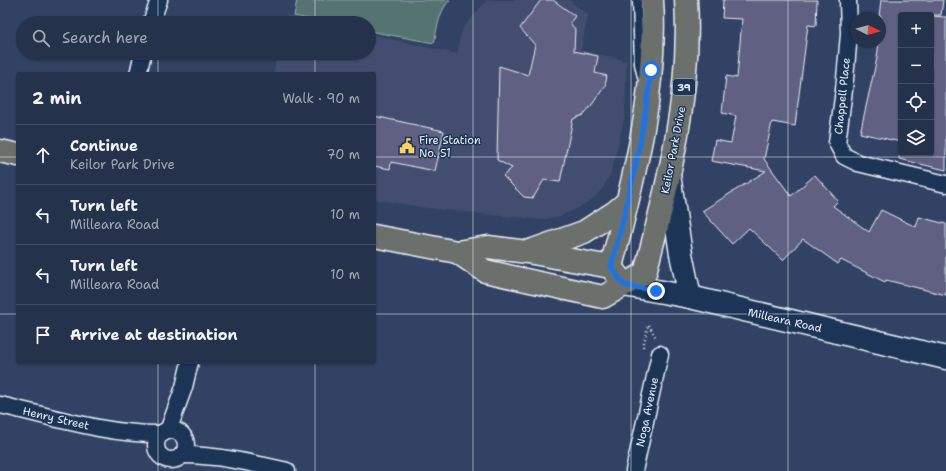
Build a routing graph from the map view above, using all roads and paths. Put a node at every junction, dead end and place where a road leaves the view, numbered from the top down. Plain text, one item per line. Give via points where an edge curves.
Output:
1 (159, 0) edge
2 (637, 0) edge
3 (652, 0) edge
4 (686, 0) edge
5 (848, 0) edge
6 (153, 16) edge
7 (141, 60) edge
8 (138, 72) edge
9 (647, 102) junction
10 (0, 151) edge
11 (16, 155) edge
12 (669, 174) junction
13 (946, 184) edge
14 (627, 202) junction
15 (376, 236) edge
16 (457, 252) junction
17 (527, 252) junction
18 (611, 267) junction
19 (624, 285) junction
20 (690, 298) junction
21 (660, 354) dead end
22 (946, 358) edge
23 (190, 364) edge
24 (0, 405) edge
25 (112, 431) junction
26 (176, 446) edge
27 (159, 453) junction
28 (160, 471) edge
29 (287, 471) edge
30 (634, 471) edge

1 - 6 street
2 - 9 lane via 639,64
3 - 9 main road
4 - 12 main road, Keilor Park Drive / 39 via 687,48 684,91
5 - 13 street, Chappell Place via 849,34 837,143 844,156 858,163
7 - 8 street
9 - 14 main road
10 - 11 main road
12 - 19 main road, Keilor Park Drive / 39 via 645,274
12 - 20 main road
14 - 17 main road, 39 via 584,232
14 - 18 main road
15 - 16 main road, 39
16 - 17 main road, 39 via 488,247
16 - 19 main road, 39 via 485,271 603,297
17 - 18 main road, 39
18 - 19 main road
19 - 20 main road, Milleara Road
20 - 22 main road, Milleara Road
21 - 30 street, Noga Avenue
23 - 26 street
24 - 25 street, Henry Street
25 - 26 street, Henry Street via 141,434
25 - 27 street, Henry Street via 140,441
26 - 27 street, Henry Street via 169,460
26 - 27 street via 157,442
26 - 29 street, Henry Street
27 - 28 street

